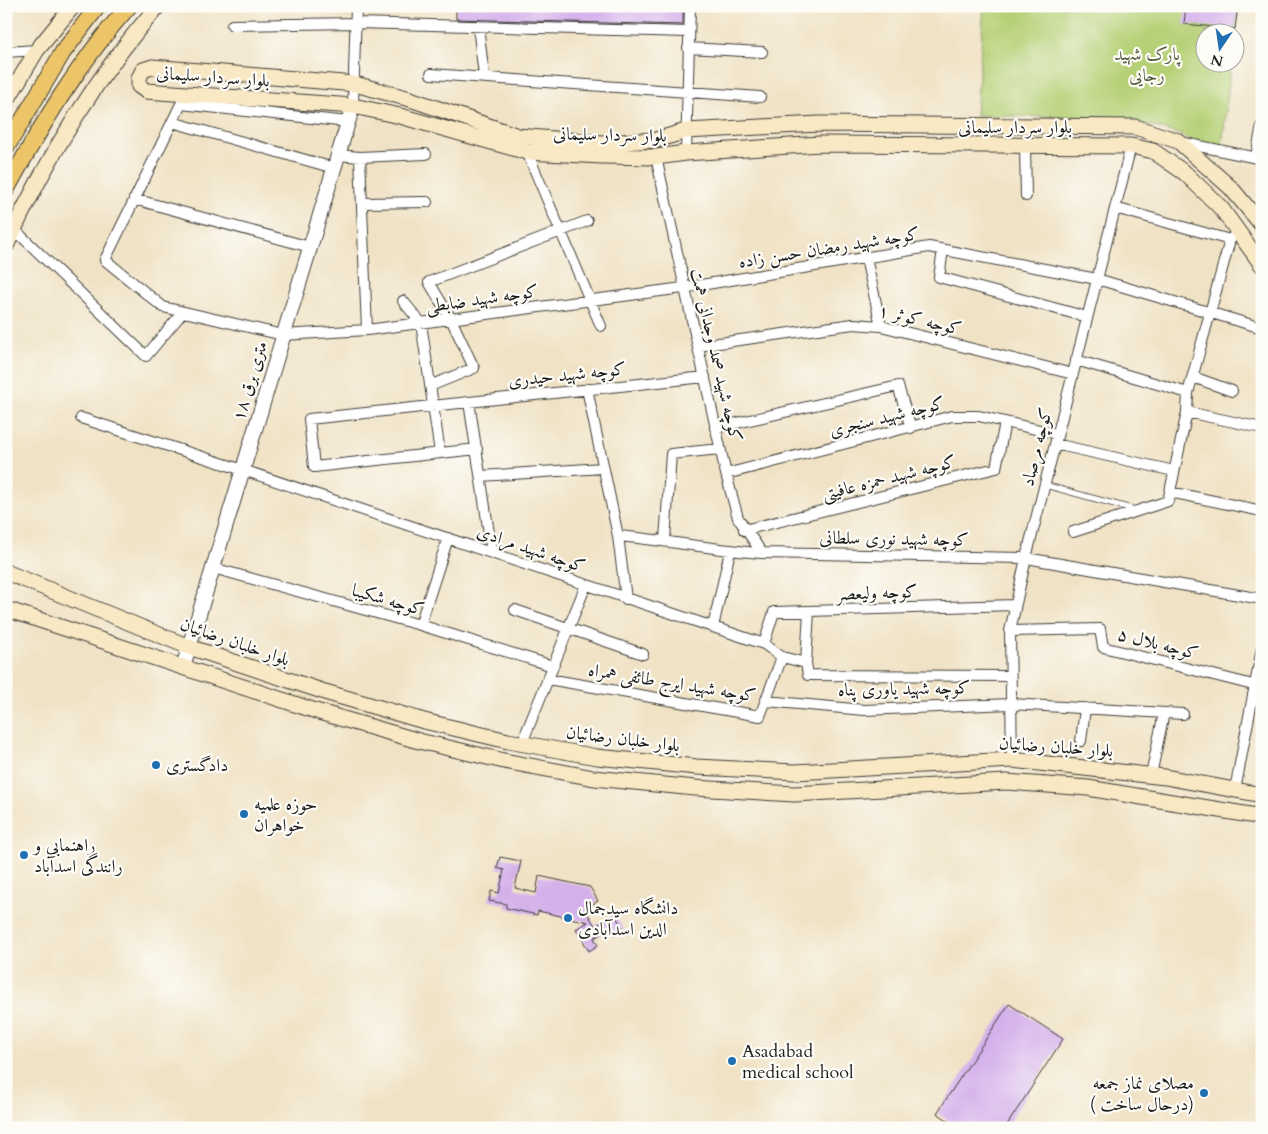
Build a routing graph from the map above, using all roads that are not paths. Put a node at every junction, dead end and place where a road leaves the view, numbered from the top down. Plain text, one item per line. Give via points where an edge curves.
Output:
1 (73, 6) edge
2 (98, 6) edge
3 (129, 6) edge
4 (158, 6) edge
5 (356, 6) edge
6 (690, 6) edge
7 (356, 23) junction
8 (232, 25) dead end
9 (478, 26) junction
10 (689, 32) junction
11 (688, 48) junction
12 (37, 50) junction
13 (6, 52) edge
14 (762, 52) dead end
15 (431, 74) dead end
16 (484, 76) junction
17 (355, 84) junction
18 (688, 90) junction
19 (760, 97) dead end
20 (6, 102) edge
21 (353, 106) junction
22 (172, 122) junction
23 (348, 122) junction
24 (1262, 125) edge
25 (1134, 127) junction
26 (686, 131) junction
27 (656, 140) junction
28 (1178, 142) junction
29 (1025, 146) junction
30 (1130, 146) junction
31 (6, 148) edge
32 (527, 152) junction
33 (686, 153) junction
34 (426, 154) dead end
35 (360, 157) junction
36 (656, 157) junction
37 (1259, 158) edge
38 (336, 161) junction
39 (6, 190) edge
40 (1026, 196) dead end
41 (134, 200) junction
42 (427, 202) dead end
43 (362, 203) junction
44 (1115, 208) junction
45 (587, 221) dead end
46 (1262, 224) edge
47 (14, 229) junction
48 (562, 231) junction
49 (1234, 235) junction
50 (6, 246) edge
51 (310, 247) junction
52 (943, 250) junction
53 (866, 258) junction
54 (1262, 264) edge
55 (1097, 279) junction
56 (683, 288) junction
57 (592, 300) junction
58 (403, 301) dead end
59 (183, 312) junction
60 (1210, 313) junction
61 (1087, 317) junction
62 (451, 319) junction
63 (421, 323) junction
64 (601, 326) dead end
65 (881, 326) junction
66 (1262, 328) edge
67 (367, 330) junction
68 (284, 336) junction
69 (698, 346) junction
70 (1076, 360) junction
71 (1073, 374) junction
72 (705, 377) junction
73 (1192, 377) junction
74 (430, 386) junction
75 (587, 389) junction
76 (1232, 391) dead end
77 (1188, 393) junction
78 (469, 402) junction
79 (433, 406) junction
80 (1187, 412) junction
81 (81, 418) dead end
82 (1005, 422) junction
83 (715, 428) junction
84 (911, 428) junction
85 (1262, 428) edge
86 (1056, 439) junction
87 (476, 449) junction
88 (720, 449) junction
89 (440, 453) junction
90 (602, 468) junction
91 (243, 470) junction
92 (1174, 471) junction
93 (726, 474) junction
94 (481, 476) junction
95 (1044, 485) junction
96 (1169, 497) junction
97 (1136, 510) junction
98 (1262, 512) edge
99 (744, 530) junction
100 (1073, 532) dead end
101 (618, 536) junction
102 (448, 538) junction
103 (665, 540) junction
104 (730, 551) junction
105 (492, 553) junction
106 (762, 553) junction
107 (1026, 558) junction
108 (213, 568) junction
109 (6, 572) edge
110 (586, 585) junction
111 (626, 599) junction
112 (1262, 599) edge
113 (1015, 605) junction
114 (6, 609) edge
115 (515, 610) dead end
116 (809, 611) junction
117 (420, 625) junction
118 (713, 626) junction
119 (568, 629) junction
120 (1010, 632) junction
121 (764, 644) junction
122 (189, 647) junction
123 (1262, 648) edge
124 (643, 654) dead end
125 (782, 657) junction
126 (806, 662) junction
127 (553, 666) junction
128 (183, 668) junction
129 (1010, 676) junction
130 (548, 679) junction
131 (1253, 685) junction
132 (766, 701) junction
133 (1012, 704) junction
134 (1085, 708) junction
135 (1164, 713) junction
136 (1183, 714) dead end
137 (1081, 741) dead end
138 (522, 743) junction
139 (1012, 760) junction
140 (1151, 775) junction
141 (1013, 783) junction
142 (1235, 790) junction
143 (1262, 795) edge
144 (1262, 818) edge

1 - 12 main road
2 - 31 main road via 63,52
3 - 39 main road via 78,69
4 - 47 main road via 122,48 85,101
5 - 7 street
6 - 10 street
7 - 8 street
7 - 9 street
7 - 17 street
9 - 10 street
9 - 16 street
10 - 11 street
11 - 14 street
11 - 18 street
12 - 13 street
12 - 20 main road
15 - 16 street
16 - 18 street
17 - 21 street
17 - 21 main road, بلوار سردار سلیمانی via 152,68 143,70 139,78 139,86 146,91
17 - 27 main road, بلوار سردار سلیمانی via 518,136 602,143
18 - 19 street
18 - 26 street
21 - 23 street, ۱۸ متری برق
21 - 32 main road, بلوار سردار سلیمانی
22 - 23 street via 181,104
22 - 38 street
22 - 41 street
23 - 38 street, ۱۸ متری برق
24 - 37 street
25 - 26 main road, بلوار سردار سلیمانی via 819,124
25 - 28 main road, بلوار سردار سلیمانی
25 - 30 main road
26 - 27 main road, بلوار سردار سلیمانی
26 - 33 street
27 - 36 main road
28 - 37 street
28 - 46 main road, بلوار سردار سلیمانی via 1230,188
29 - 30 main road, بلوار سردار سلیمانی
29 - 33 main road, بلوار سردار سلیمانی via 820,144
29 - 40 street
30 - 44 street, کوچه مرصاد
30 - 49 main road, بلوار سردار سلیمانی via 1153,151 1185,173 1221,208
32 - 36 main road, بلوار سردار سلیمانی
32 - 48 street
33 - 36 main road, بلوار سردار سلیمانی
34 - 35 street
35 - 38 street
35 - 43 street
36 - 56 street, کوچه شهید صمد وجدانی همت
38 - 51 street, ۱۸ متری برق
41 - 51 street
41 - 59 street, کوچه شهید ضابطی via 105,260 164,307
42 - 43 street
43 - 67 street
44 - 49 street
44 - 55 street, کوچه مرصاد
45 - 48 street
47 - 50 main road
47 - 59 street via 146,356
48 - 57 street
48 - 62 street via 429,282
49 - 54 main road, بلوار سردار سلیمانی
49 - 60 street
51 - 68 street, ۱۸ متری برق
52 - 53 street, کوچه شهید رمضان حسن زاده via 929,247
52 - 55 street, کوچه شهید رمضان حسن زاده
52 - 61 street via 939,277
53 - 56 street, کوچه شهید رمضان حسن زاده
53 - 65 street
55 - 60 street, کوچه شهید رمضان حسن زاده
55 - 61 street, کوچه مرصاد
56 - 57 street, کوچه شهید ضابطی
56 - 69 street, کوچه شهید صمد وجدانی همت
57 - 62 street, کوچه شهید ضابطی
57 - 64 street
58 - 63 street
59 - 68 street, کوچه شهید ضابطی
60 - 66 street, کوچه شهید رمضان حسن زاده
60 - 73 street
61 - 70 street, کوچه مرصاد
62 - 63 street, کوچه شهید ضابطی
62 - 74 street via 474,368
63 - 67 street, کوچه شهید ضابطی
63 - 74 street
65 - 69 street, کوچه کوثر ۱ via 853,324
65 - 71 street, کوچه کوثر ۱
67 - 68 street, کوچه شهید ضابطی
68 - 91 street, ۱۸ متری برق
69 - 72 street, کوچه شهید صمد وجدانی همت
70 - 71 street, کوچه مرصاد
70 - 77 street
71 - 86 street, کوچه مرصاد
72 - 75 street, کوچه شهید حیدری
72 - 83 street, کوچه شهید صمد وجدانی همت
73 - 76 street
73 - 77 street
74 - 79 street
75 - 78 street, کوچه شهید حیدری
75 - 90 street
77 - 80 street
78 - 79 street, کوچه شهید حیدری
78 - 87 street
79 - 89 street
79 - 89 street, کوچه شهید حیدری via 309,419 314,467
80 - 85 street
80 - 92 street
81 - 91 street, کوچه شهید مرادی
82 - 84 street, کوچه شهید سنجری via 979,416 952,416
82 - 86 street, کوچه شهید سنجری
82 - 99 street, کوچه شهید حمزه عافیتی via 996,468
83 - 84 street via 898,386
83 - 88 street, کوچه شهید صمد وجدانی همت
84 - 93 street, کوچه شهید سنجری
86 - 92 street, کوچه شهید سنجری
86 - 95 street, کوچه مرصاد
87 - 89 street
87 - 94 street
88 - 93 street, کوچه شهید صمد وجدانی همت
88 - 103 street via 671,454
90 - 94 street
90 - 101 street
91 - 102 street, کوچه شهید مرادی
91 - 108 street, ۱۸ متری برق
92 - 96 street
93 - 99 street, کوچه شهید صمد وجدانی همت
94 - 105 street
95 - 97 lane
95 - 107 street, کوچه مرصاد
96 - 97 street
96 - 98 street
97 - 100 street
99 - 106 street, کوچه شهید صمد وجدانی همت
101 - 103 street, کوچه شهید نوری سلطانی
101 - 111 street
102 - 105 street, کوچه شهید مرادی
102 - 117 street
103 - 104 street, کوچه شهید نوری سلطانی
104 - 106 street, کوچه شهید نوری سلطانی
104 - 118 street
105 - 110 street, کوچه شهید مرادی
106 - 107 street, کوچه شهید نوری سلطانی
107 - 112 street, کوچه شهید نوری سلطانی
107 - 113 street, کوچه مرصاد
108 - 117 street, کوچه شکیبا
108 - 122 street, ۱۸ متری برق
109 - 122 main road, بلوار خلبان رضائیان
110 - 111 street, کوچه شهید مرادی
110 - 119 street
111 - 118 street, کوچه شهید مرادی
113 - 116 street, کوچه ولیعصر
113 - 120 street, کوچه مرصاد
114 - 128 main road
115 - 119 street
116 - 121 street, کوچه ولیعصر via 774,612
116 - 126 street
117 - 127 street, کوچه شکیبا
118 - 121 street, کوچه شهید مرادی
119 - 124 street
119 - 127 street
120 - 129 street, کوچه مرصاد
120 - 131 street, کوچه بلال ۵ via 1100,629 1103,648
121 - 125 street, کوچه شهید مرادی
122 - 128 street, ۱۸ متری برق
122 - 138 main road, بلوار خلبان رضائیان via 424,721
123 - 131 street
125 - 126 street, کوچه شهید مرادی
125 - 132 street, کوچه شهید ایرج طائفی همراه
126 - 129 street via 808,676
127 - 130 street
128 - 141 main road via 418,742 594,778 794,794
129 - 133 street, کوچه مرصاد
130 - 132 street, کوچه شهید ایرج طائفی همراه via 760,716
130 - 138 street
131 - 142 street
132 - 133 street, کوچه شهید یاوری پناه via 864,710
133 - 134 street, کوچه شهید یاوری پناه
133 - 139 street, کوچه مرصاد
134 - 135 street, کوچه شهید یاوری پناه
134 - 137 street
135 - 136 street, کوچه شهید یاوری پناه
135 - 140 street
138 - 139 main road, بلوار خلبان رضائیان via 597,757 795,772
139 - 140 main road, بلوار خلبان رضائیان
139 - 141 main road
140 - 142 main road, بلوار خلبان رضائیان
141 - 144 main road via 1088,788
142 - 143 main road, بلوار خلبان رضائیان

